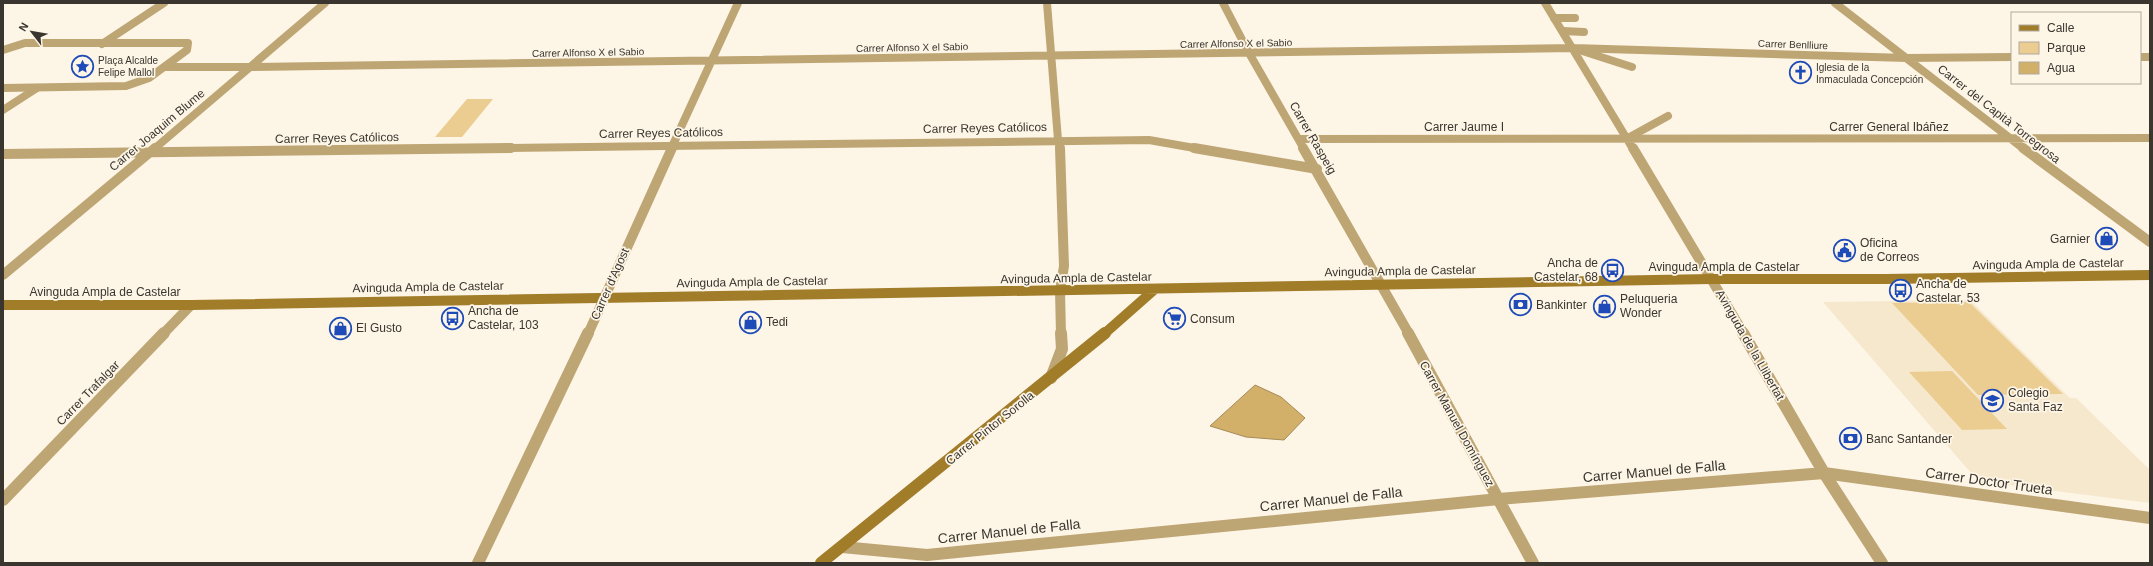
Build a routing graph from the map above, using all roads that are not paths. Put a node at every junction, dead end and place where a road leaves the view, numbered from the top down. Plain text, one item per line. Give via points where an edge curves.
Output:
1 (164, 3) edge
2 (325, 3) edge
3 (738, 3) edge
4 (1047, 3) edge
5 (1223, 3) edge
6 (1545, 3) edge
7 (1835, 3) edge
8 (1554, 18) junction
9 (1575, 18) dead end
10 (1563, 31) junction
11 (1584, 32) dead end
12 (102, 44) junction
13 (1573, 48) junction
14 (3, 50) edge
15 (1249, 53) junction
16 (1051, 55) junction
17 (2011, 57) edge
18 (1907, 58) junction
19 (712, 60) junction
20 (166, 67) junction
21 (252, 67) junction
22 (1632, 67) dead end
23 (3, 88) edge
24 (37, 88) junction
25 (3, 110) edge
26 (1668, 116) dead end
27 (1628, 138) junction
28 (2150, 138) edge
29 (1299, 139) junction
30 (2011, 139) junction
31 (1058, 140) junction
32 (674, 144) junction
33 (149, 153) junction
34 (3, 154) edge
35 (1317, 169) junction
36 (2150, 242) edge
37 (3, 275) edge
38 (2150, 275) edge
39 (1712, 279) junction
40 (1382, 285) junction
41 (1156, 289) junction
42 (1060, 291) junction
43 (603, 297) junction
44 (3, 305) edge
45 (191, 305) junction
46 (1051, 378) junction
47 (1824, 473) junction
48 (1499, 499) junction
49 (3, 500) edge
50 (2150, 518) edge
51 (842, 547) junction
52 (927, 559) edge
53 (478, 563) edge
54 (821, 563) edge
55 (1533, 563) edge
56 (1882, 563) edge

1 - 12 street
2 - 21 street, Carrer Joaquim Blume
3 - 19 street, Carrer d'Agost
4 - 16 street
5 - 15 street, Carrer Raspeig
6 - 8 street, Avinguda de la Llibertat
7 - 18 street, Carrer del Capità Torregrosa
8 - 9 street
8 - 10 street, Avinguda de la Llibertat
10 - 11 street
10 - 13 street, Avinguda de la Llibertat
12 - 14 street via 25,44
12 - 20 street via 188,44 188,50
13 - 15 street, Carrer Alfonso X el Sabio
13 - 18 street, Carrer Benlliure
13 - 22 street
13 - 27 street, Avinguda de la Llibertat
15 - 16 street, Carrer Alfonso X el Sabio
15 - 29 street, Carrer Raspeig
16 - 19 street, Carrer Alfonso X el Sabio
16 - 31 street
17 - 18 street, Carrer Benlliure
18 - 30 street, Carrer del Capità Torregrosa
19 - 21 street, Carrer Alfonso X el Sabio
19 - 32 street, Carrer d'Agost
20 - 21 street, Carrer Alfonso X el Sabio
20 - 24 street via 149,78 126,86
21 - 33 street, Carrer Joaquim Blume
23 - 24 street
24 - 25 street
26 - 27 street
27 - 29 street, Carrer Jaume I
27 - 30 street, Carrer General Ibáñez
27 - 39 street, Avinguda de la Llibertat
28 - 30 street, Carrer General Ibáñez
29 - 35 street, Carrer Raspeig
30 - 36 street, Carrer del Capità Torregrosa
31 - 32 street, Carrer Reyes Católicos
31 - 35 street, Carrer Reyes Católicos via 1149,140
31 - 42 street via 1061,151 1064,266
32 - 33 street, Carrer Reyes Católicos
32 - 43 street, Carrer d'Agost
33 - 34 street, Carrer Reyes Católicos
33 - 37 street, Carrer Joaquim Blume
35 - 40 street, Carrer Raspeig
38 - 39 main road, Avinguda Ampla de Castelar
39 - 40 main road, Avinguda Ampla de Castelar
39 - 47 street, Avinguda de la Llibertat
40 - 41 main road, Avinguda Ampla de Castelar
40 - 48 street, Carrer Manuel Domínguez
41 - 42 main road, Avinguda Ampla de Castelar
41 - 46 main road, Carrer Pintor Sorolla
42 - 43 main road, Avinguda Ampla de Castelar
42 - 46 street via 1062,348
43 - 45 main road, Avinguda Ampla de Castelar
43 - 53 street, Carrer d'Agost
44 - 45 main road, Avinguda Ampla de Castelar
45 - 49 street, Carrer Trafalgar
46 - 51 main road, Carrer Pintor Sorolla
47 - 48 street, Carrer Manuel de Falla
47 - 50 street, Carrer Doctor Trueta
47 - 56 street, Avinguda de la Llibertat
48 - 52 street, Carrer Manuel de Falla
48 - 55 street, Carrer Manuel Domínguez
51 - 52 street, Carrer Manuel de Falla
51 - 54 main road, Carrer Pintor Sorolla

